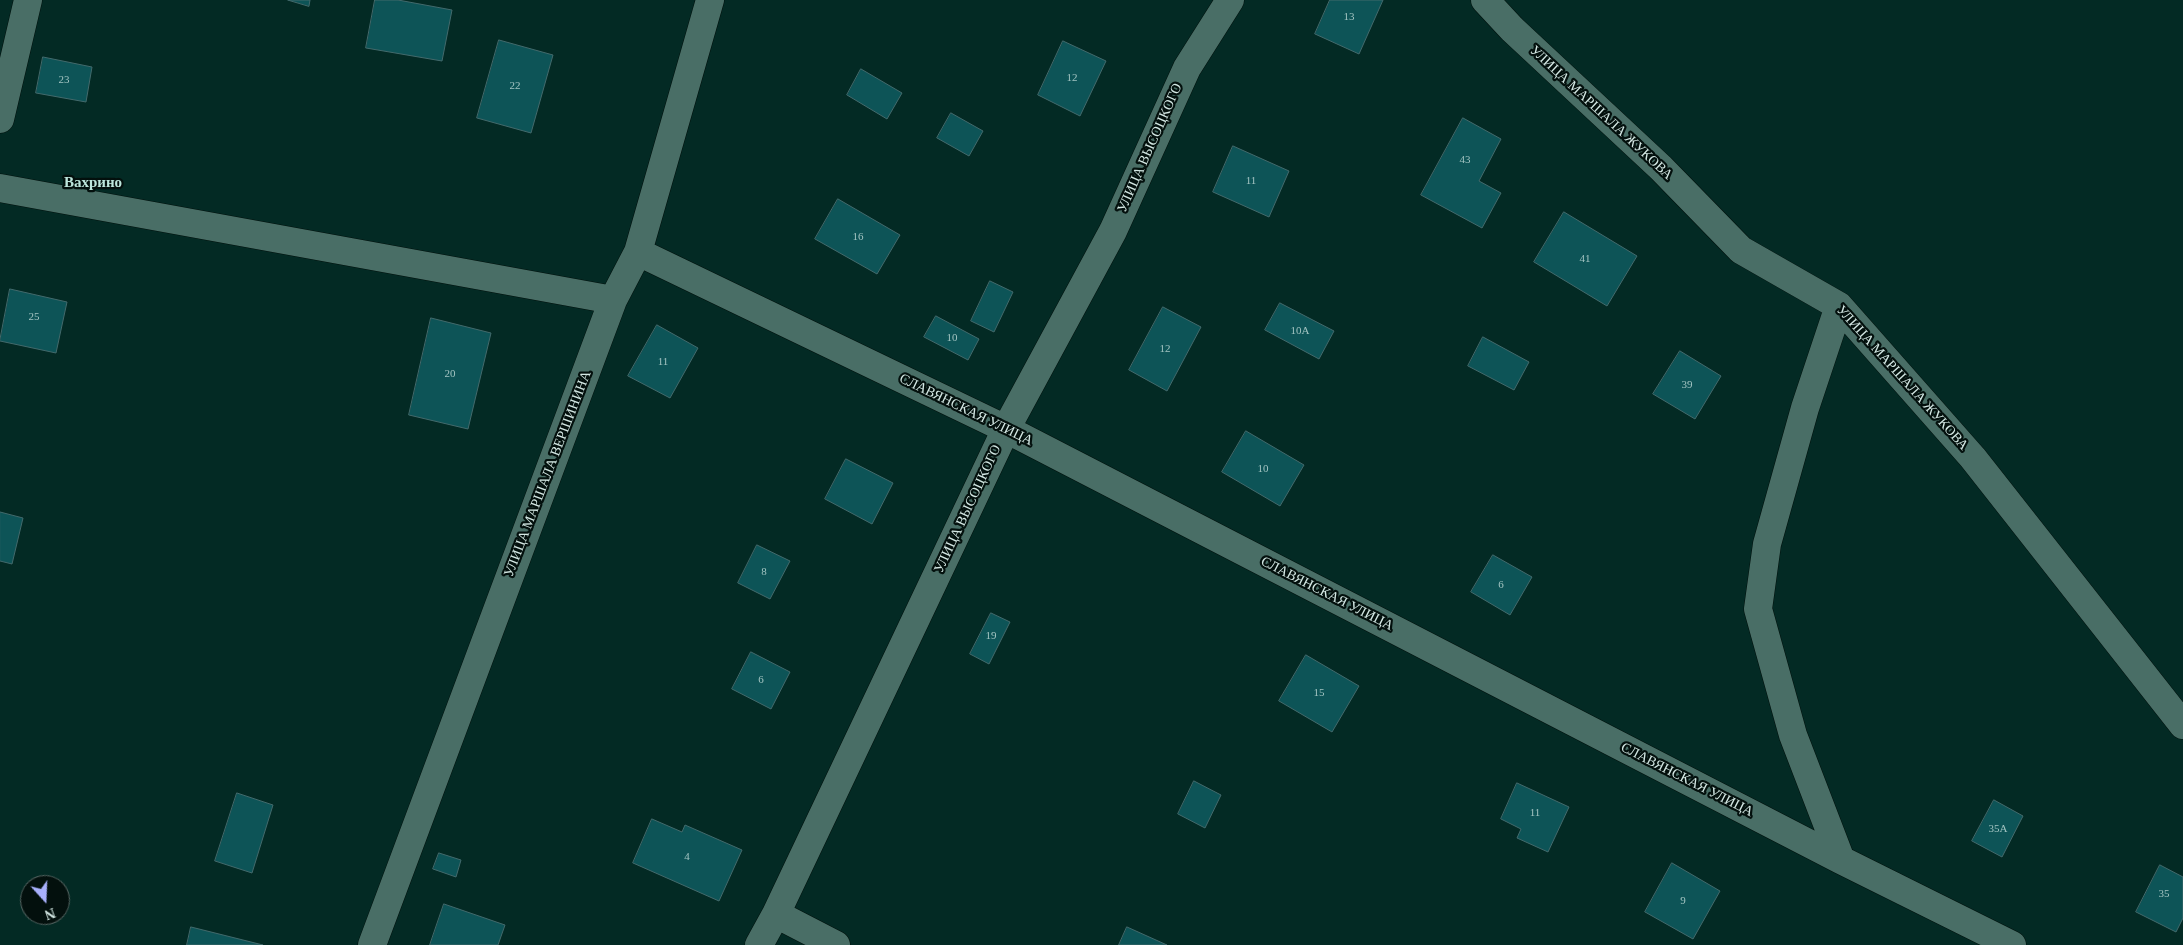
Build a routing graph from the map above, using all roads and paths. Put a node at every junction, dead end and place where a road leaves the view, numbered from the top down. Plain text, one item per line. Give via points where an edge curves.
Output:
1 (28, 0) edge
2 (710, 0) edge
3 (1230, 0) edge
4 (1485, 0) edge
5 (0, 119) edge
6 (0, 188) edge
7 (638, 252) junction
8 (613, 300) junction
9 (1840, 306) junction
10 (1006, 429) junction
11 (2183, 725) edge
12 (1841, 860) junction
13 (776, 914) junction
14 (372, 945) edge
15 (759, 945) edge
16 (836, 945) edge
17 (2012, 945) edge

1 - 5 street
2 - 7 street, УЛИЦА МАРШАЛА ВЕРШИНИНА
3 - 10 street, УЛИЦА ВЫСОЦКОГО via 1186,68 1112,231
4 - 9 street, УЛИЦА МАРШАЛА ЖУКОВА via 1661,168 1741,250
6 - 8 street
7 - 8 street, УЛИЦА МАРШАЛА ВЕРШИНИНА
7 - 10 street, СЛАВЯНСКАЯ УЛИЦА
8 - 14 street, УЛИЦА МАРШАЛА ВЕРШИНИНА
9 - 11 street, УЛИЦА МАРШАЛА ЖУКОВА via 1973,458
9 - 12 street via 1805,408 1767,544 1758,610 1793,735
10 - 12 street, СЛАВЯНСКАЯ УЛИЦА
10 - 13 street, УЛИЦА ВЫСОЦКОГО
12 - 17 street, СЛАВЯНСКАЯ УЛИЦА
13 - 15 street, УЛИЦА ВЫСОЦКОГО
13 - 16 street

